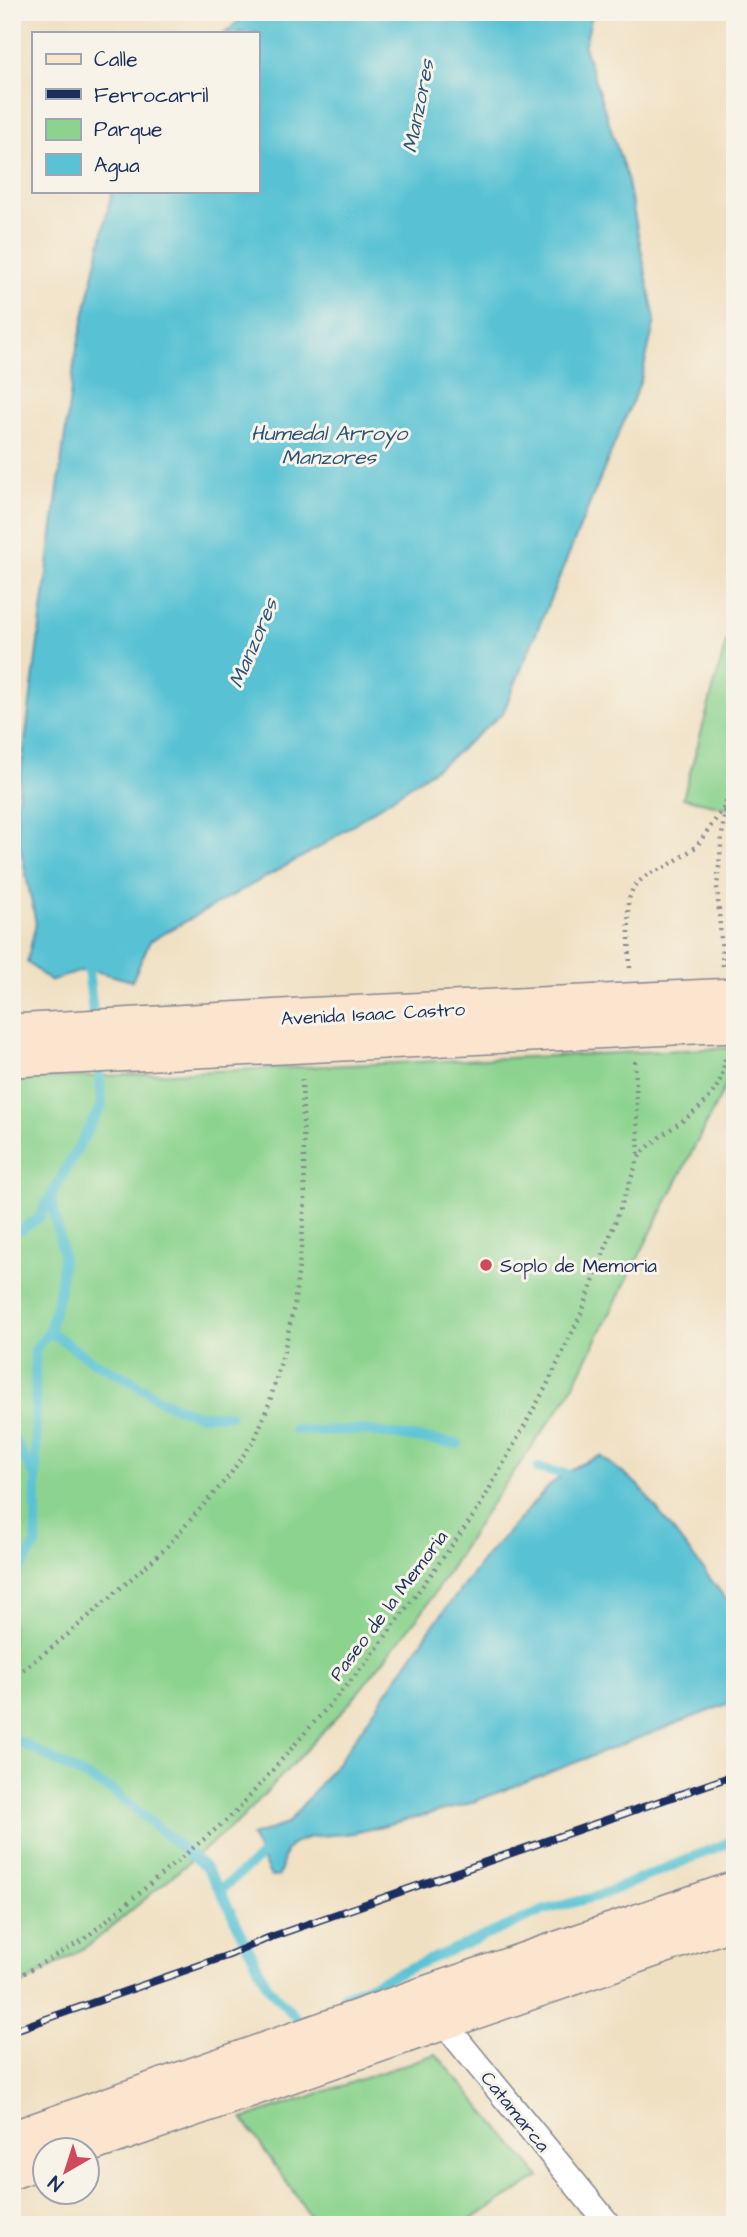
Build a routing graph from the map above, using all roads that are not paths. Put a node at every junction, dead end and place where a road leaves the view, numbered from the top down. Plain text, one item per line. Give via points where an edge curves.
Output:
1 (731, 1011) edge
2 (260, 1033) junction
3 (23, 1045) edge
4 (735, 1889) edge
5 (735, 1921) edge
6 (437, 2006) junction
7 (12, 2139) edge
8 (102, 2139) edge
9 (32, 2165) edge
10 (12, 2171) edge
11 (610, 2225) edge

1 - 2 main road, Avenida Isaac Castro
1 - 2 main road, Avenida Isaac Castro via 301,1044
2 - 3 main road, Avenida Isaac Castro
4 - 6 main road
5 - 6 main road
6 - 7 main road
6 - 8 main road
6 - 11 street, Catamarca
9 - 10 main road

